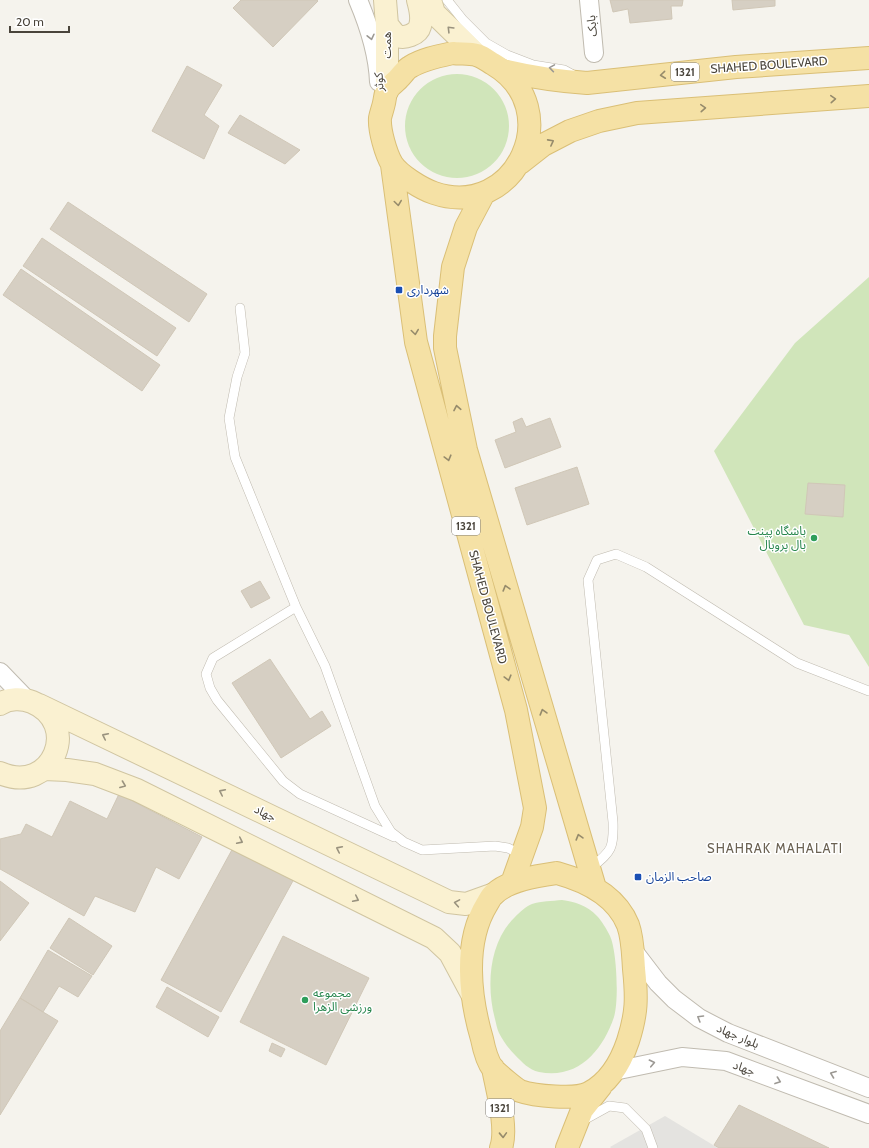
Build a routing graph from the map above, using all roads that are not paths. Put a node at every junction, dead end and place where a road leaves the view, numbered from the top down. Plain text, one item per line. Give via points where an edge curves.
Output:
1 (358, 0) edge
2 (385, 0) edge
3 (418, 0) edge
4 (430, 0) edge
5 (447, 0) edge
6 (589, 0) edge
7 (388, 25) junction
8 (594, 53) dead end
9 (477, 55) junction
10 (869, 58) edge
11 (502, 70) junction
12 (587, 83) junction
13 (387, 91) junction
14 (869, 96) edge
15 (380, 118) junction
16 (519, 164) junction
17 (392, 165) junction
18 (484, 193) junction
19 (240, 308) dead end
20 (296, 608) junction
21 (0, 672) edge
22 (869, 690) edge
23 (33, 702) junction
24 (0, 704) edge
25 (44, 769) junction
26 (0, 773) edge
27 (21, 778) junction
28 (0, 790) edge
29 (404, 842) junction
30 (522, 855) junction
31 (592, 879) junction
32 (512, 883) junction
33 (494, 894) junction
34 (632, 949) junction
35 (472, 994) junction
36 (493, 1068) junction
37 (609, 1077) junction
38 (869, 1088) edge
39 (869, 1114) edge
40 (576, 1125) junction
41 (501, 1148) edge
42 (567, 1148) edge
43 (653, 1148) edge

1 -> 15 street, کوثر via 368,24 378,68
2 - 7 main road, همت
3 - 7 main road via 420,28 413,34 404,37 396,35
9 -> 4 main road via 434,13
12 -> 5 lane via 564,70 533,65 486,43
6 - 8 street, بابک
7 - 13 main road, همت
9 - 11 main road
9 - 13 main road via 453,53 429,59 409,67
10 -> 12 main road, SHAHED BOULEVARD / 1321 via 736,67
11 - 12 main road, SHAHED BOULEVARD / 1321 via 530,77
11 - 16 main road via 516,82 526,101 530,123 527,144
13 - 15 main road, SHAHED BOULEVARD
16 -> 14 main road via 543,146 570,131 599,121 637,113
15 - 17 main road, SHAHED BOULEVARD via 382,139
16 - 18 main road via 498,186
17 - 18 main road via 425,190 444,197 464,198
17 -> 30 main road, SHAHED BOULEVARD / 1321 via 416,342 516,710 535,808 532,827
31 -> 18 main road, SHAHED BOULEVARD / 1321 via 466,450 445,348 453,267 466,227
19 - 20 lane via 245,352 229,418 235,457
20 - 29 lane via 325,666 375,806 391,832
20 - 29 lane via 213,658 206,674 210,688 283,781 300,794
21 - 23 street
22 - 31 lane via 797,663 646,567 616,554 597,560 588,580 614,840
23 - 24 main road via 14,699
23 - 25 main road via 48,712 55,723 58,736 57,748
33 -> 23 main road, جهاد via 466,904 449,902
25 - 27 main road
25 -> 35 main road via 94,774 137,790 434,938 450,953
26 - 27 main road via 8,777
27 - 28 main road
29 - 30 lane via 422,850 495,846 508,848
30 - 32 main road, SHAHED BOULEVARD / 1321
31 - 32 main road via 557,873 534,876
31 - 34 main road via 618,908 628,926
32 - 33 main road
33 - 35 main road via 476,924 472,940
34 - 37 main road via 637,998 634,1022 626,1047
38 -> 34 street, بلوار جهاد via 728,1033 699,1018 658,983
35 - 36 main road via 477,1024
36 - 37 main road via 519,1090 535,1095 562,1097 588,1094
36 -> 41 main road, 1321 via 504,1140
37 -> 39 street, جهاد via 682,1057 726,1061
37 - 40 main road via 582,1110
40 - 42 main road
40 - 43 lane via 609,1106 625,1108 646,1129

